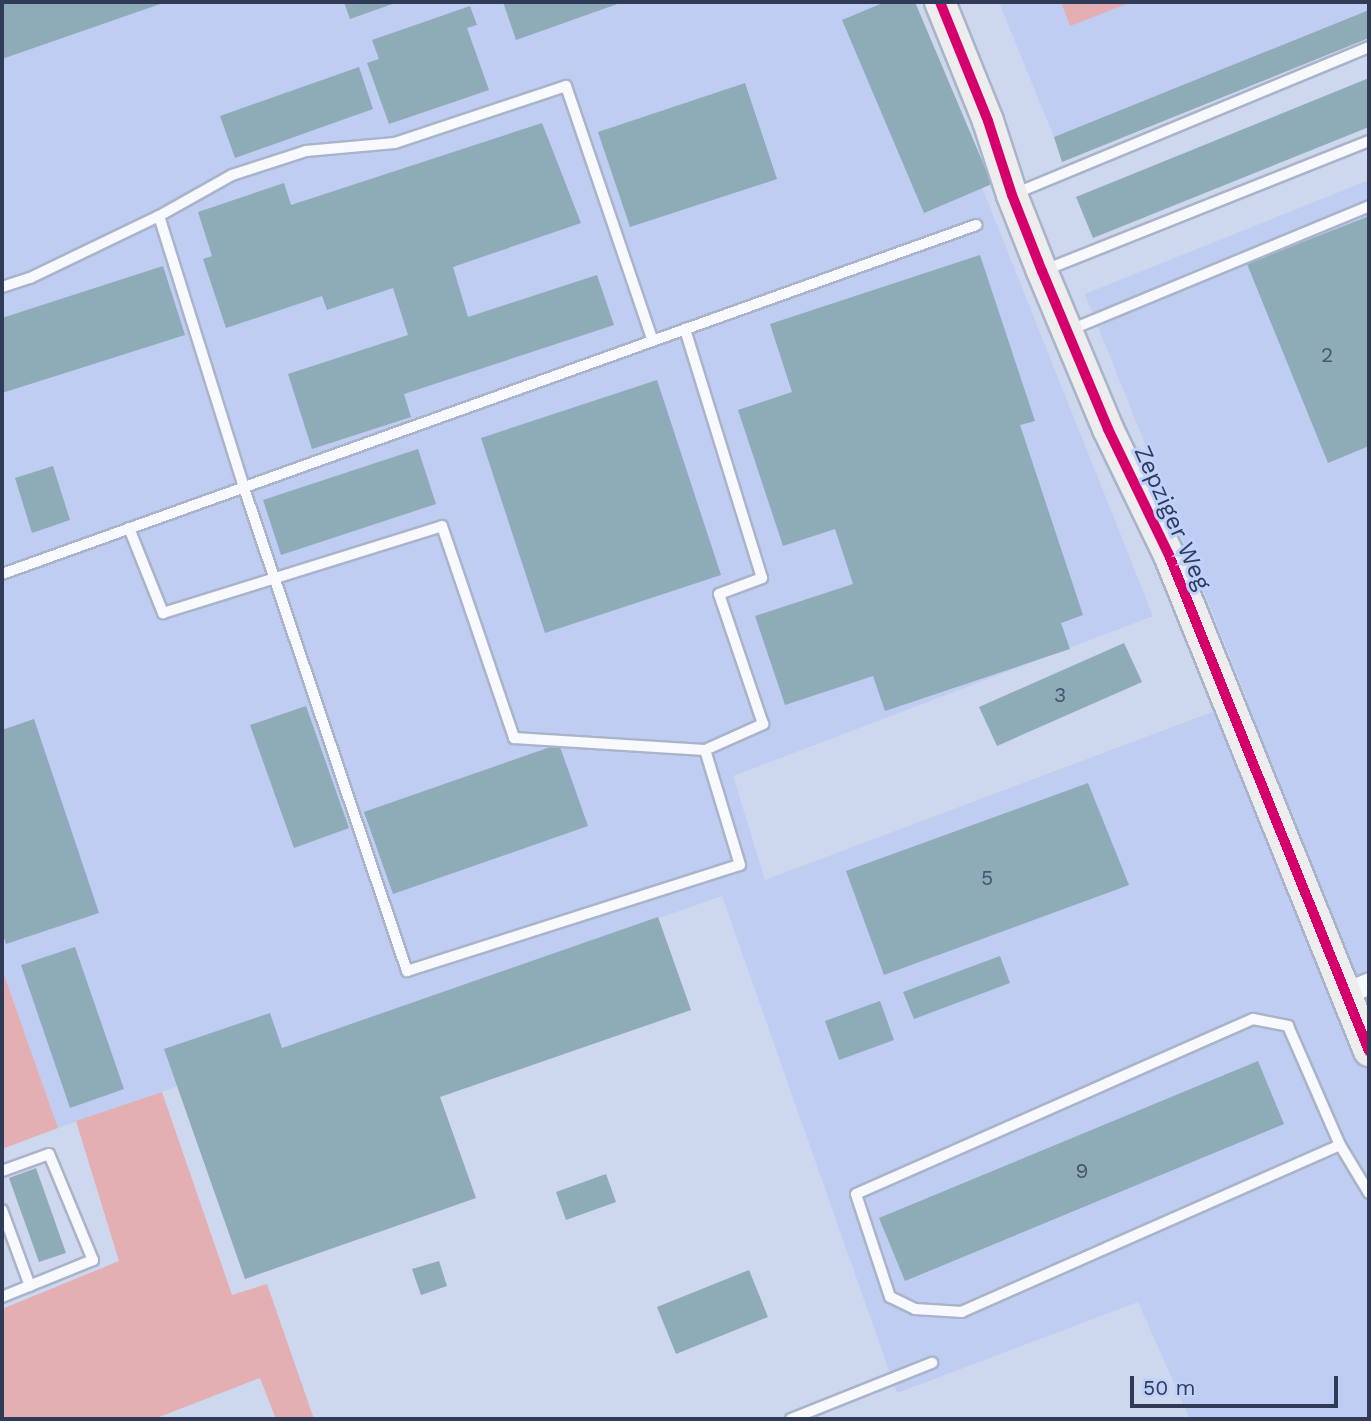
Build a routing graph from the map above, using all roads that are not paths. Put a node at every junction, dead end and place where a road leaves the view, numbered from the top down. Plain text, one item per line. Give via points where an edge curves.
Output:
1 (940, 2) edge
2 (1369, 47) edge
3 (1369, 141) edge
4 (1012, 195) junction
5 (1369, 206) edge
6 (159, 216) junction
7 (976, 225) dead end
8 (1042, 271) junction
9 (2, 287) edge
10 (685, 329) junction
11 (1068, 331) junction
12 (653, 341) junction
13 (244, 488) junction
14 (129, 528) junction
15 (2, 574) edge
16 (275, 578) junction
17 (705, 750) junction
18 (1357, 988) edge
19 (1369, 1051) edge
20 (1340, 1145) junction
21 (2, 1171) edge
22 (1369, 1193) edge
23 (2, 1210) edge
24 (30, 1286) junction
25 (2, 1297) edge
26 (932, 1363) dead end
27 (791, 1419) edge

1 - 4 street, Zepziger Weg
2 - 4 lane
3 - 8 lane
4 - 8 street, Zepziger Weg
5 - 11 lane
6 - 9 lane
6 - 12 lane via 232,176 306,151 395,143 566,86
6 - 13 lane
7 - 10 lane
8 - 11 street, Zepziger Weg
10 - 12 lane
10 - 17 lane via 762,578 719,594 763,724
11 - 18 street, Zepziger Weg
12 - 13 lane
13 - 14 lane
13 - 16 lane
14 - 15 lane
14 - 16 lane via 163,613
16 - 17 lane via 442,526 514,738
16 - 17 lane via 407,971 740,864
18 - 19 street, Zepziger Weg
20 - 20 lane via 1288,1026 1253,1019 856,1194 890,1297 915,1309 962,1312
20 - 22 lane
21 - 24 lane via 49,1154 93,1260
23 - 24 lane
24 - 25 lane
26 - 27 lane

